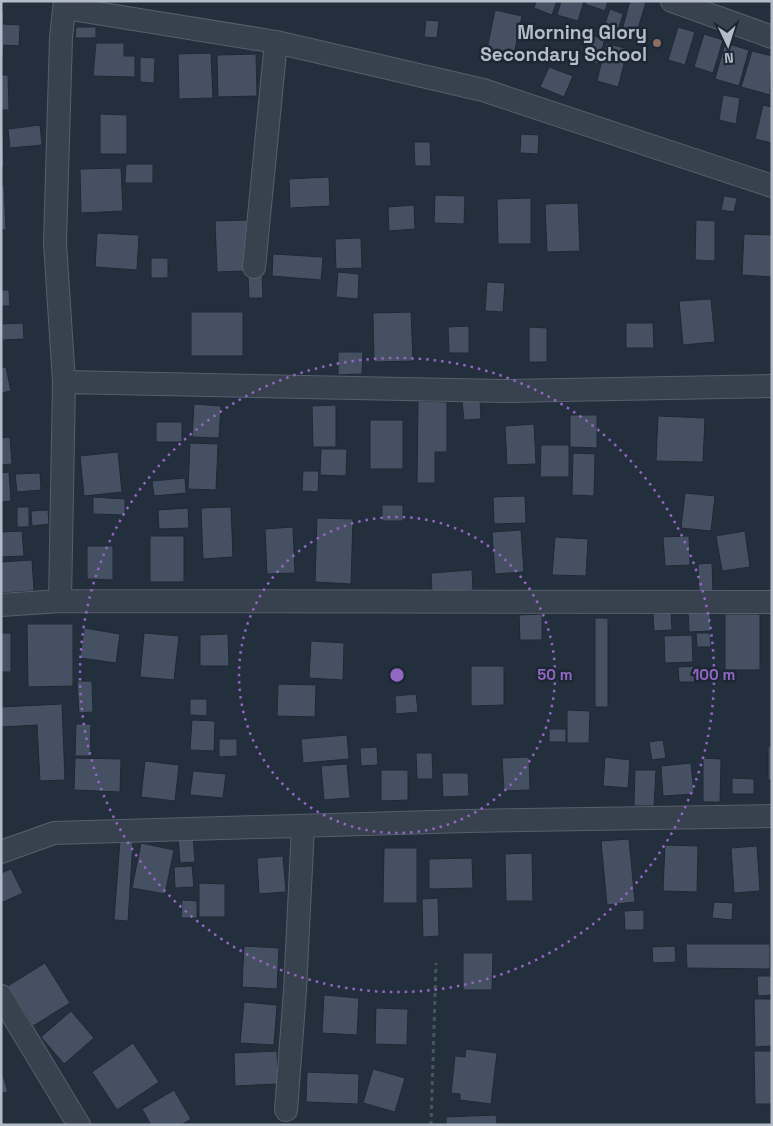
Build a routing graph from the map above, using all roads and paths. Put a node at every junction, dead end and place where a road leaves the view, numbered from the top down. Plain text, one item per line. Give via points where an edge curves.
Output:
1 (672, 1) edge
2 (65, 4) edge
3 (712, 8) edge
4 (772, 36) edge
5 (276, 42) junction
6 (772, 186) edge
7 (254, 267) dead end
8 (64, 382) junction
9 (772, 386) edge
10 (60, 601) junction
11 (772, 602) edge
12 (1, 605) edge
13 (772, 816) edge
14 (303, 826) junction
15 (1, 852) edge
16 (436, 963) dead end
17 (1, 996) edge
18 (286, 1110) dead end
19 (79, 1125) edge
20 (431, 1125) edge

1 - 3 street
2 - 5 street
2 - 8 street via 61,37 55,243
3 - 4 street
5 - 6 street via 483,90
5 - 7 street
8 - 9 street via 504,391
8 - 10 street
10 - 11 street
10 - 12 street
13 - 14 street
14 - 15 street via 54,833
14 - 18 street
16 - 20 path
17 - 19 street

